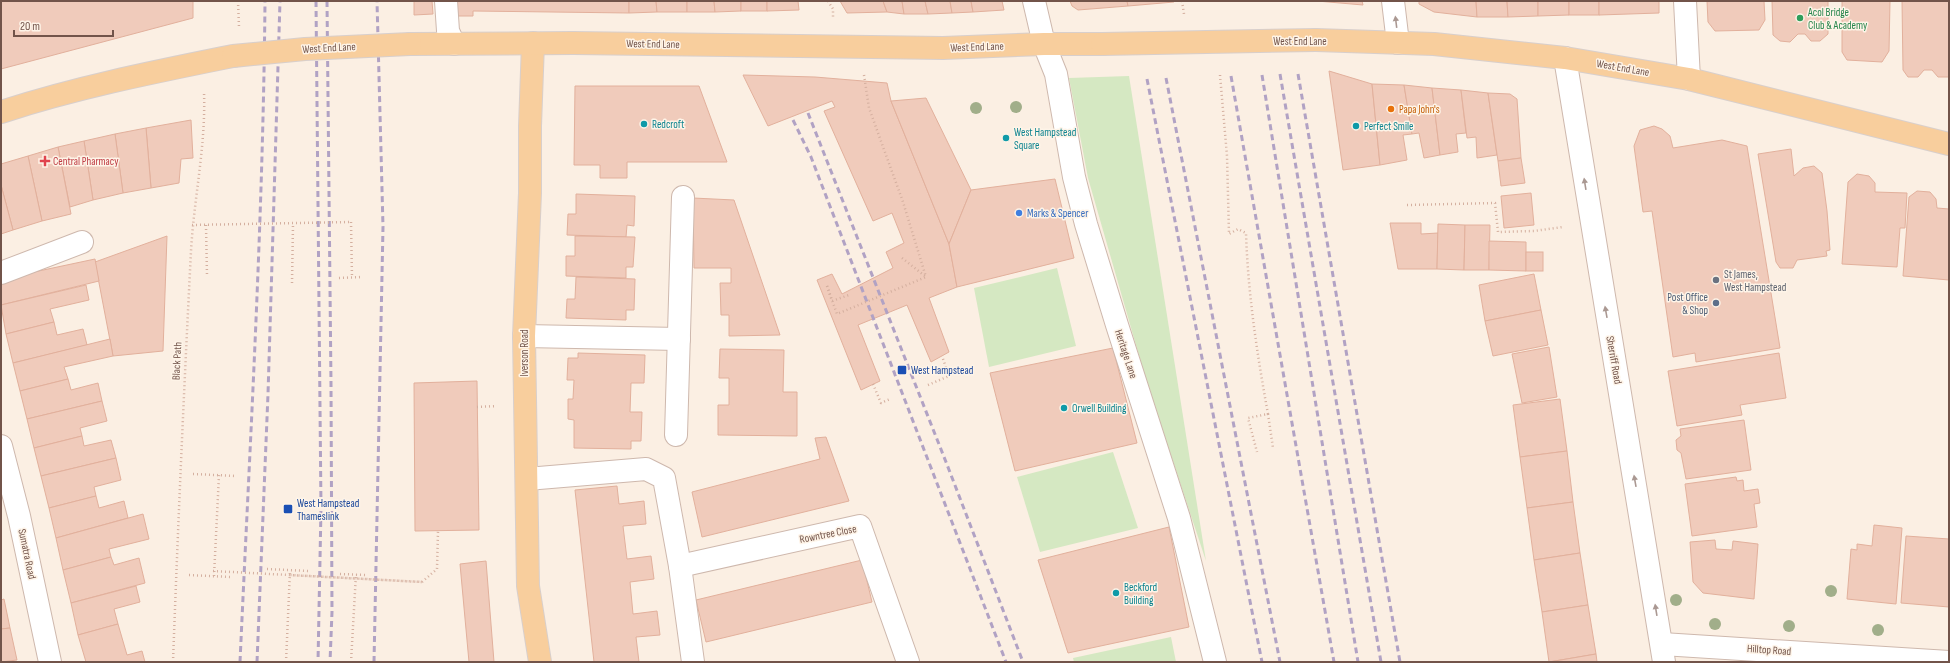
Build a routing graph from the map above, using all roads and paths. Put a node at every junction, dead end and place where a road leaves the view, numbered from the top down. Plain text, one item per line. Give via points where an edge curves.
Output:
1 (446, 1) edge
2 (828, 1) edge
3 (1034, 1) edge
4 (1393, 1) edge
5 (1685, 1) edge
6 (833, 9) dead end
7 (532, 42) junction
8 (1398, 43) junction
9 (454, 44) junction
10 (1044, 44) junction
11 (1565, 58) junction
12 (203, 63) junction
13 (864, 71) dead end
14 (1220, 75) dead end
15 (1690, 79) junction
16 (1, 112) edge
17 (1949, 144) edge
18 (683, 197) dead end
19 (1407, 205) dead end
20 (293, 224) junction
21 (1591, 224) junction
22 (192, 225) junction
23 (206, 225) junction
24 (82, 242) dead end
25 (902, 258) dead end
26 (1, 274) edge
27 (207, 276) dead end
28 (362, 277) dead end
29 (926, 277) junction
30 (339, 278) dead end
31 (352, 278) junction
32 (292, 283) dead end
33 (849, 295) dead end
34 (524, 336) junction
35 (679, 339) junction
36 (942, 356) dead end
37 (874, 384) dead end
38 (928, 385) dead end
39 (890, 399) dead end
40 (1268, 414) junction
41 (676, 435) dead end
42 (1, 446) edge
43 (1274, 448) dead end
44 (1256, 452) dead end
45 (193, 474) dead end
46 (219, 475) junction
47 (236, 476) dead end
48 (527, 479) junction
49 (10, 518) edge
50 (438, 531) dead end
51 (680, 566) junction
52 (268, 569) dead end
53 (290, 570) junction
54 (213, 571) junction
55 (309, 571) dead end
56 (340, 574) dead end
57 (356, 574) junction
58 (189, 575) dead end
59 (290, 575) junction
60 (365, 575) dead end
61 (214, 576) junction
62 (230, 577) dead end
63 (355, 579) junction
64 (422, 582) junction
65 (1663, 653) edge
66 (50, 662) edge
67 (173, 662) edge
68 (286, 662) edge
69 (351, 662) edge
70 (540, 662) edge
71 (693, 662) edge
72 (908, 662) edge
73 (1215, 662) edge
74 (1949, 662) edge

1 - 9 street via 448,31
2 - 6 path
3 - 10 street, Heritage Lane
8 -> 4 street
5 - 15 street
7 - 9 main road, West End Lane
7 - 10 main road, West End Lane via 943,48
7 - 34 main road, Iverson Road via 530,193
8 - 10 main road, West End Lane, bridge via 1316,40
8 - 11 main road, West End Lane via 1434,44
9 - 12 main road, West End Lane, bridge via 305,49 233,56
10 - 73 street, Heritage Lane via 1056,74 1074,177 1086,224 1179,518
11 - 15 main road, West End Lane
21 -> 11 street, Sherriff Road
12 - 16 main road, West End Lane via 120,79 40,99
12 - 22 path, Black Path via 205,119
13 - 29 path via 869,108 903,202
14 - 40 path via 1228,177 1229,234 1238,229 1246,234 1251,309
15 - 17 main road, West End Lane
18 - 35 street
19 - 21 path via 1495,203 1498,232 1534,232
20 - 23 path, bridge
20 - 31 path, bridge via 351,222
20 - 32 path
65 -> 21 street, Sherriff Road
22 - 23 path, bridge
22 - 67 path, Black Path
23 - 27 path
24 - 26 street
25 - 29 path
28 - 31 path
29 - 33 path, bridge via 837,314 827,286 832,301
30 - 31 path
34 - 35 street
34 - 48 main road, Iverson Road
35 - 41 street
36 - 38 path via 949,376
37 - 39 path via 881,403
40 - 43 path
40 - 44 path via 1248,418
42 - 49 street, Sumatra Road
45 - 46 path
46 - 47 path
46 - 54 path
48 - 51 street via 646,469 664,478
48 - 70 main road, Iverson Road via 528,586
49 - 66 street, Sumatra Road
50 - 64 path via 437,569
51 - 71 street
51 - 72 street, Rowntree Close via 860,526
52 - 53 path
53 - 55 path
53 - 59 path, bridge
54 - 59 path, bridge
54 - 61 path, bridge
56 - 57 path
57 - 60 path
57 - 63 path, bridge
58 - 61 path
59 - 63 path, bridge
59 - 64 path, bridge
59 - 68 path
61 - 62 path
63 - 64 path, bridge
63 - 69 path
65 - 74 street, Hilltop Road

